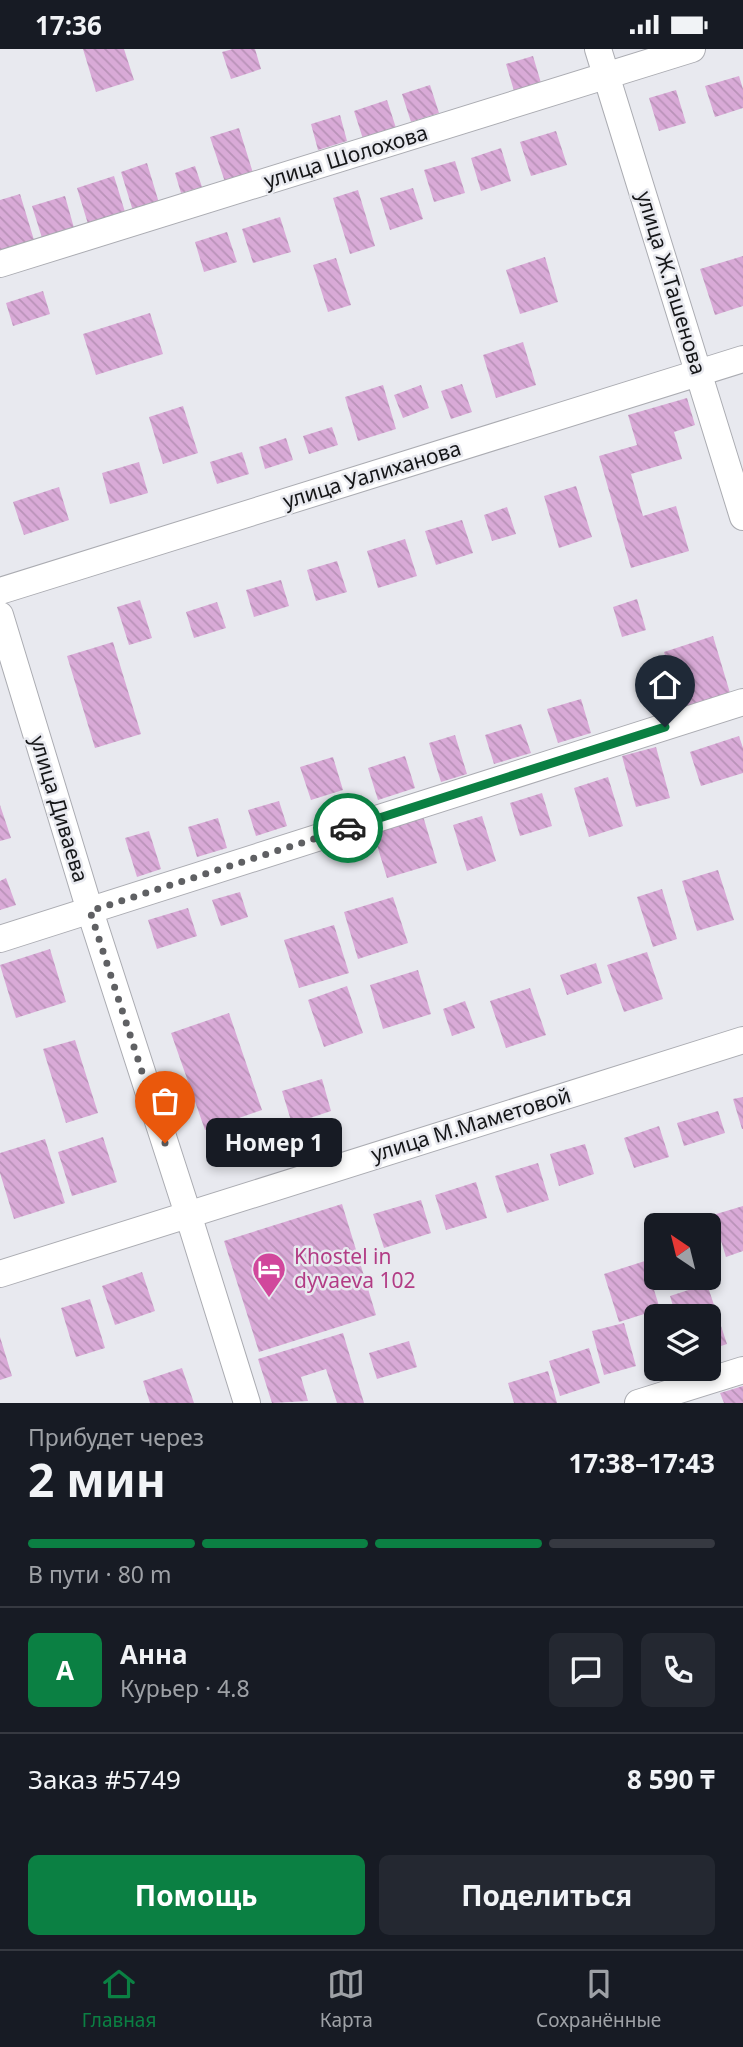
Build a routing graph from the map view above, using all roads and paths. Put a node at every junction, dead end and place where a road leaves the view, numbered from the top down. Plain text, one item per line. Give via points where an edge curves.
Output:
1 (598, 49) edge
2 (692, 49) edge
3 (607, 76) junction
4 (0, 264) edge
5 (743, 359) edge
6 (699, 373) junction
7 (743, 517) edge
8 (0, 591) edge
9 (0, 615) edge
10 (743, 702) edge
11 (90, 911) junction
12 (0, 939) edge
13 (743, 1040) edge
14 (188, 1214) junction
15 (0, 1274) edge
16 (743, 1370) edge
17 (247, 1403) edge
18 (638, 1403) edge

1 - 3 street, улица Ж.Ташенова
2 - 3 street, улица Шолохова
3 - 4 street, улица Шолохова
3 - 6 street, улица Ж.Ташенова
5 - 6 street, улица Уалиханова
6 - 7 street, улица Ж.Ташенова
6 - 8 street, улица Уалиханова
9 - 11 street, улица Диваева
10 - 11 street
11 - 12 street
11 - 14 street, улица Диваева
13 - 14 street, улица М.Маметовой
14 - 15 street, улица М.Маметовой
14 - 17 street, улица Диваева
16 - 18 street

